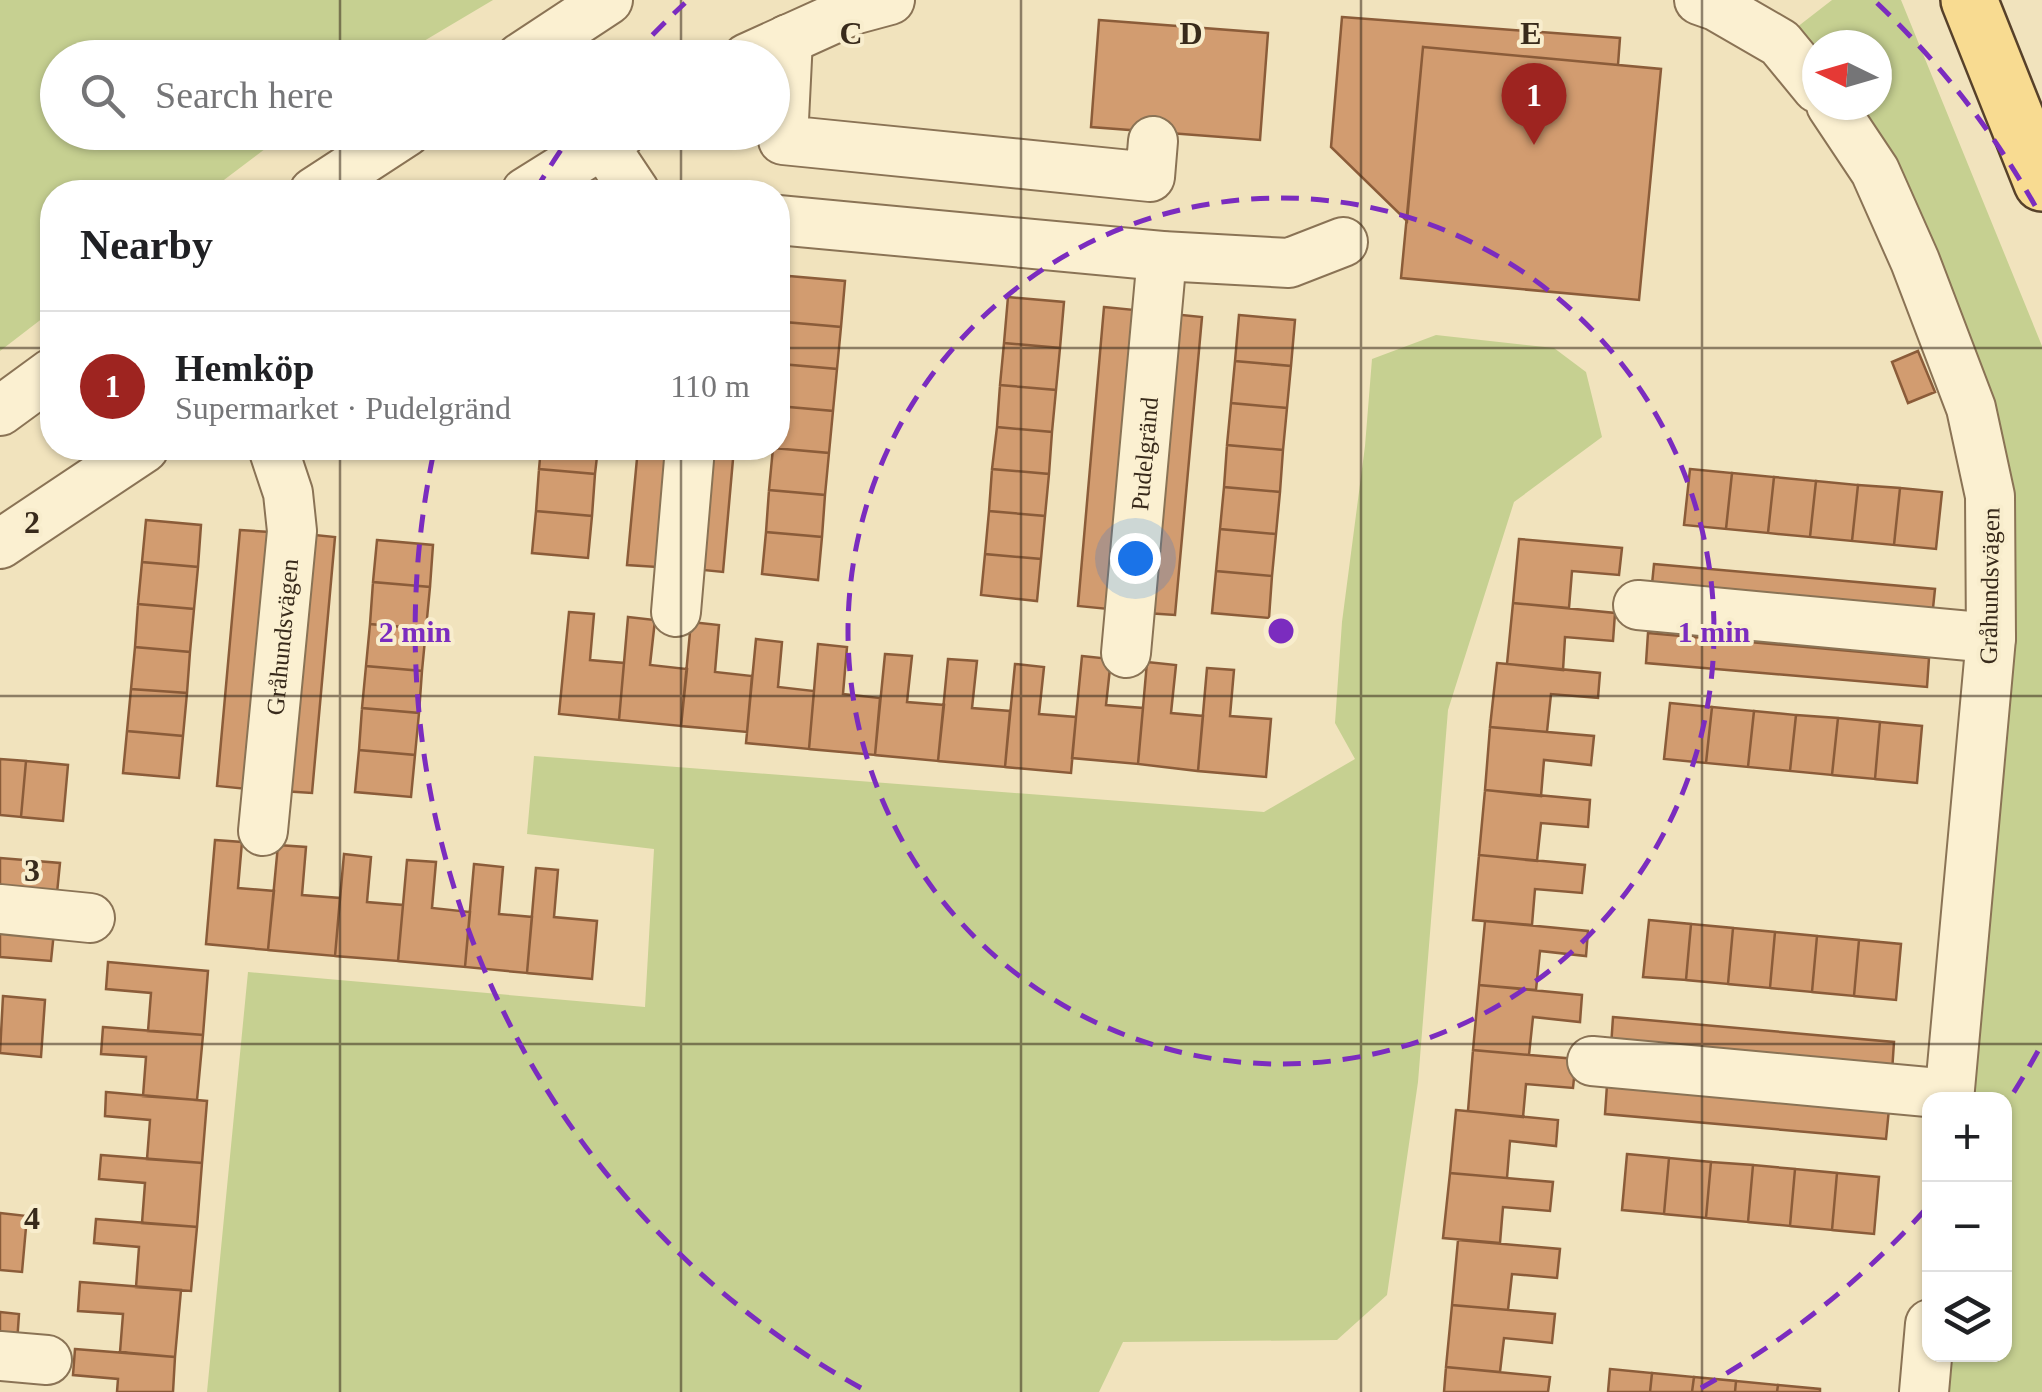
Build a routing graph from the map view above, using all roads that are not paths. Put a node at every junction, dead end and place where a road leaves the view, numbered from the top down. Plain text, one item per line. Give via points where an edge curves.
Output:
1 (608, 0) edge
2 (890, 0) edge
3 (1699, 0) edge
4 (1969, 0) edge
5 (547, 40) edge
6 (786, 40) edge
7 (1802, 70) edge
8 (1842, 120) edge
9 (1153, 140) dead end
10 (790, 141) edge
11 (378, 150) edge
12 (593, 150) edge
13 (617, 150) edge
14 (332, 180) edge
15 (545, 180) edge
16 (630, 180) edge
17 (2042, 182) edge
18 (790, 221) edge
19 (1343, 242) dead end
20 (1162, 256) junction
21 (40, 382) edge
22 (0, 411) edge
23 (126, 460) edge
24 (276, 460) edge
25 (689, 460) edge
26 (0, 544) edge
27 (1638, 605) dead end
28 (676, 612) dead end
29 (1991, 638) junction
30 (1126, 653) dead end
31 (263, 830) dead end
32 (0, 909) edge
33 (90, 918) dead end
34 (1592, 1061) dead end
35 (1949, 1092) edge
36 (1922, 1094) edge
37 (0, 1356) edge
38 (47, 1360) dead end
39 (1927, 1362) edge
40 (1924, 1392) edge

1 - 5 street
2 - 6 street
3 - 7 street via 1780,43
4 - 17 main road
8 - 29 street, Gråhundsvägen via 1875,171 1970,408 1990,496
9 - 10 street via 1150,177
11 - 14 street
12 - 15 street
13 - 16 street
18 - 20 street
19 - 20 street via 1289,264
20 - 30 street, Pudelgränd
21 - 22 street
23 - 26 street
24 - 31 street, Gråhundsvägen via 292,532
25 - 28 street
27 - 29 street
29 - 35 street, Gråhundsvägen
32 - 33 street
34 - 36 street
37 - 38 street
39 - 40 street

